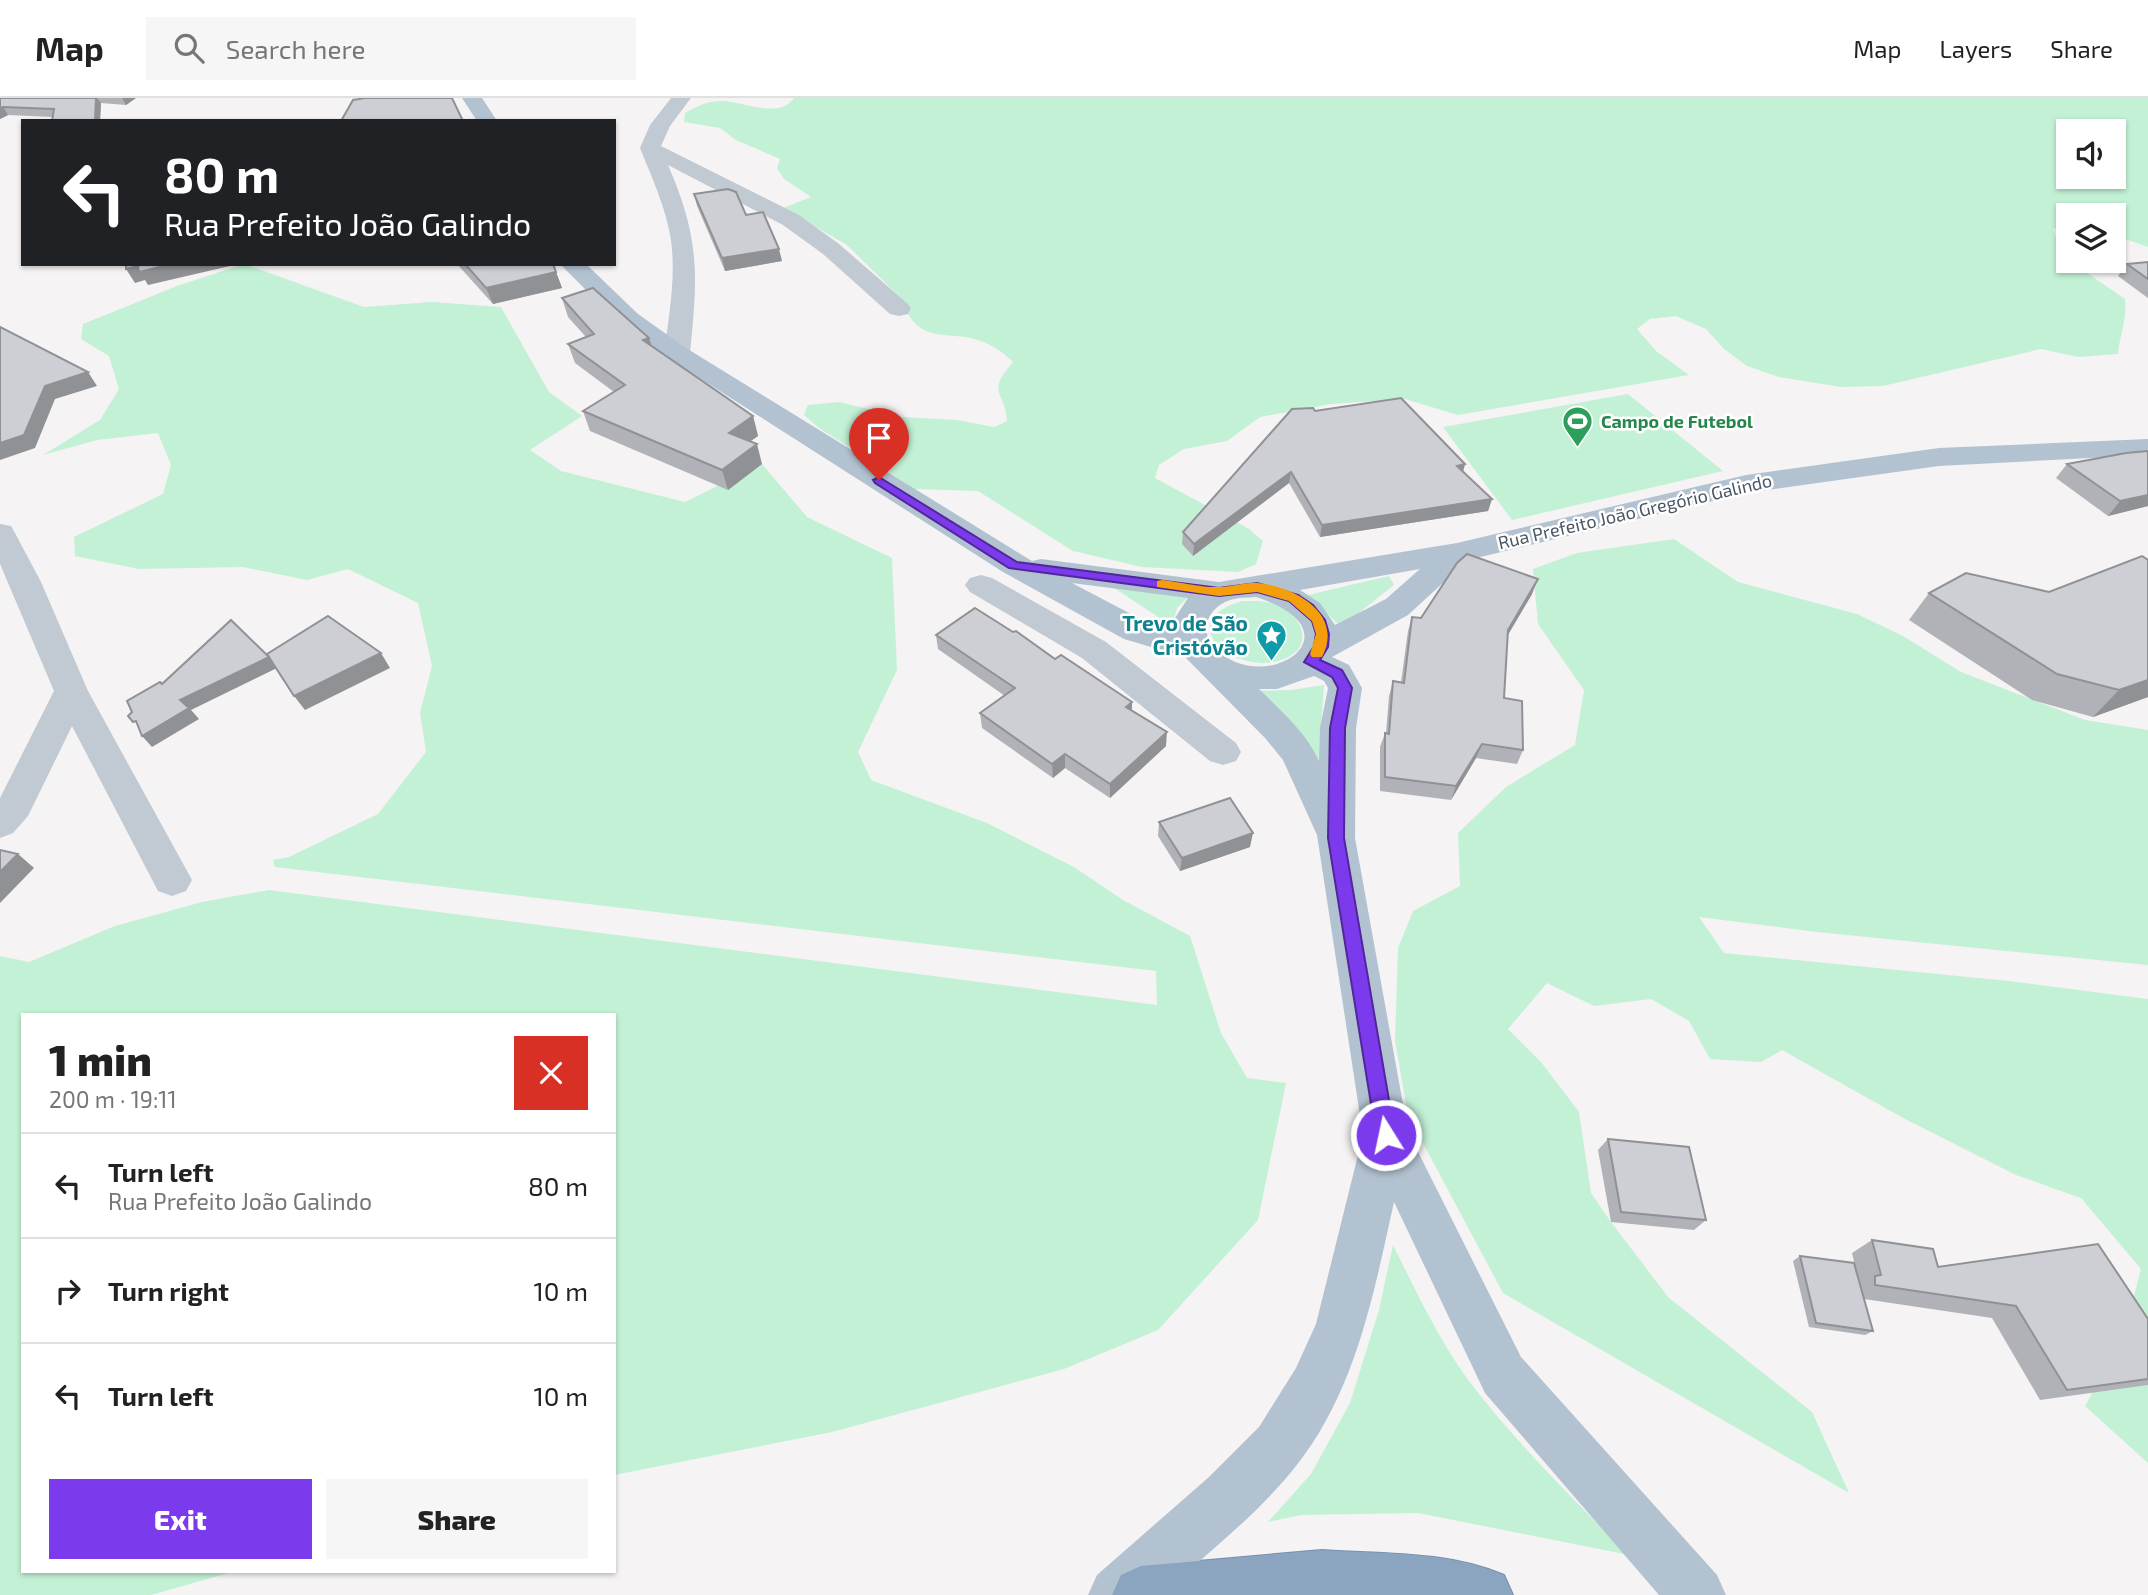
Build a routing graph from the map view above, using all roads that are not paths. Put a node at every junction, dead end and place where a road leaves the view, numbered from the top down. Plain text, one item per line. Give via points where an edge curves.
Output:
1 (472, 98) edge
2 (681, 98) edge
3 (486, 119) edge
4 (650, 148) junction
5 (574, 266) edge
6 (899, 309) dead end
7 (677, 352) junction
8 (2148, 447) edge
9 (0, 533) edge
10 (1457, 553) junction
11 (1014, 565) junction
12 (981, 585) dead end
13 (1257, 587) junction
14 (1219, 592) junction
15 (1136, 631) junction
16 (1094, 650) junction
17 (1316, 654) junction
18 (1206, 658) junction
19 (71, 691) junction
20 (1223, 752) dead end
21 (0, 822) edge
22 (1336, 838) junction
23 (172, 880) dead end
24 (1386, 1135) junction
25 (1116, 1595) edge
26 (1141, 1595) edge
27 (1484, 1595) edge
28 (1697, 1595) edge

1 - 3 main road
2 - 4 street via 660,125
4 - 6 street via 791,220
4 - 7 street via 682,238 685,276
5 - 7 main road via 629,319
7 - 11 main road
8 - 10 main road, Rua Prefeito João Gregório Galindo via 1938,457 1746,484
9 - 19 street
10 - 13 main road, Rua Prefeito João Gregório Galindo
10 - 17 main road via 1397,607
11 - 14 main road
11 - 15 main road
12 - 16 street
13 - 14 main road
13 - 17 main road via 1293,598 1308,608 1322,634
14 - 18 main road via 1205,599 1189,622 1189,635
15 - 16 street
15 - 18 main road
16 - 20 street
17 - 18 main road via 1297,671 1279,677 1237,675
17 - 22 main road via 1337,673 1345,688 1338,728
18 - 22 main road via 1298,754
19 - 21 street via 15,806
19 - 23 street
22 - 24 main road
24 - 25 main road via 1341,1326 1314,1387 1279,1446 1229,1497
24 - 28 main road via 1503,1375
26 - 27 highway via 1322,1579 1426,1585

